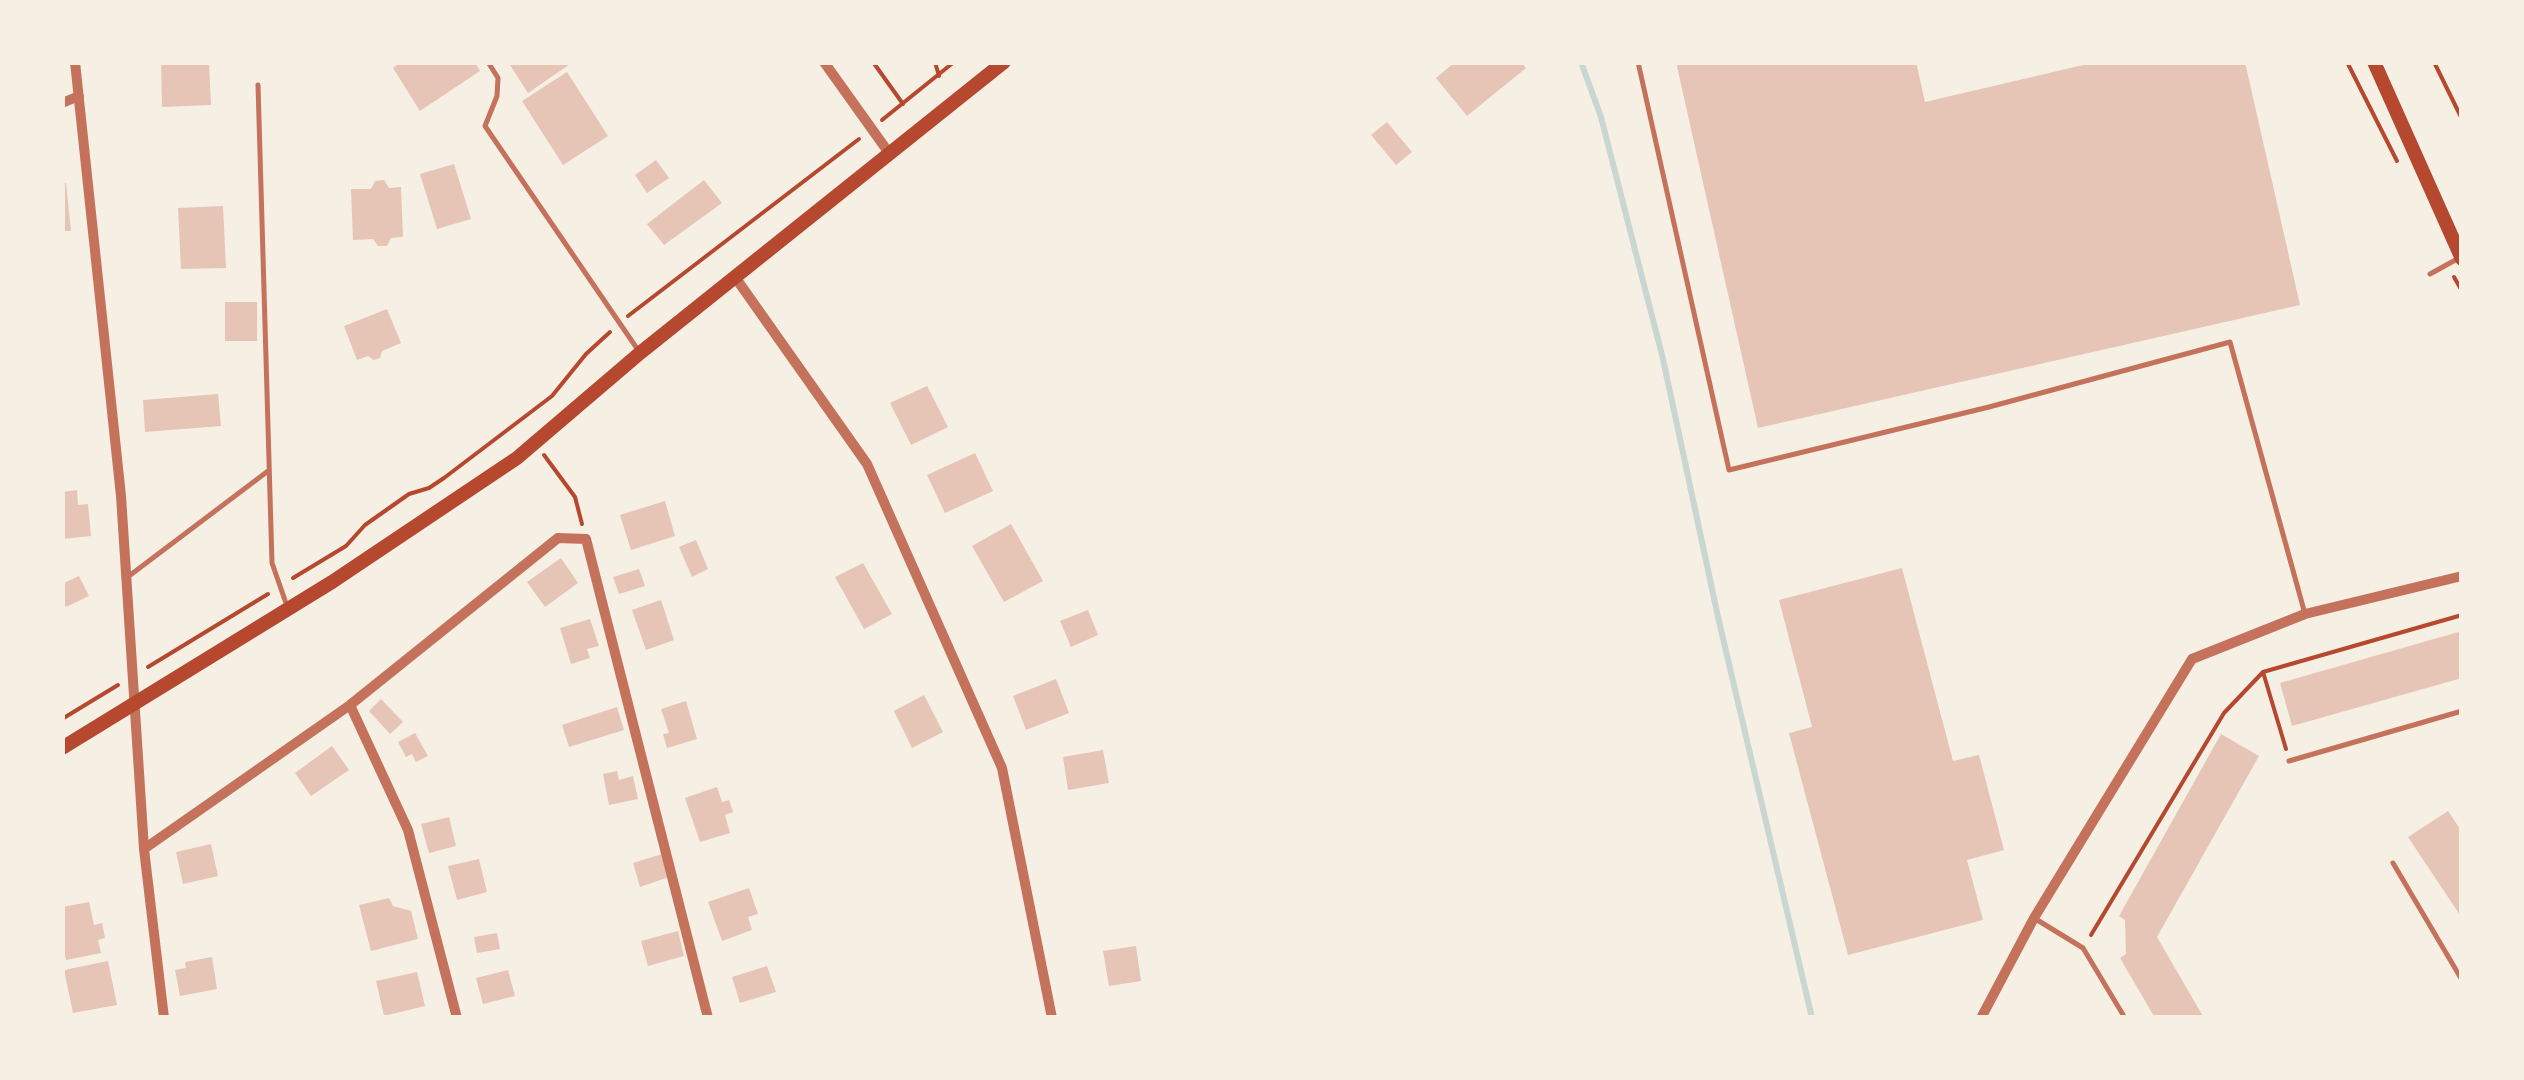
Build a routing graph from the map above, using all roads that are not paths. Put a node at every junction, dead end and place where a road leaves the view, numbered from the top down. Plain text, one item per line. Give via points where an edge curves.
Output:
1 (75, 62) edge
2 (488, 62) edge
3 (824, 62) edge
4 (1004, 62) edge
5 (1638, 62) edge
6 (2374, 62) edge
7 (258, 85) dead end
8 (79, 96) junction
9 (62, 103) edge
10 (889, 154) junction
11 (2461, 257) edge
12 (2430, 274) dead end
13 (735, 277) junction
14 (640, 353) junction
15 (270, 470) junction
16 (2462, 576) edge
17 (126, 578) junction
18 (288, 609) junction
19 (2304, 614) junction
20 (134, 704) junction
21 (350, 705) junction
22 (2462, 711) edge
23 (62, 748) edge
24 (2289, 760) road end
25 (144, 849) junction
26 (2393, 864) dead end
27 (2034, 918) junction
28 (2462, 980) edge
29 (164, 1018) edge
30 (457, 1018) edge
31 (708, 1018) edge
32 (1052, 1018) edge
33 (1981, 1018) edge
34 (2126, 1018) edge

1 - 8 street
2 - 14 lane via 498,78 485,126
3 - 10 street
4 - 10 main road
5 - 19 lane via 1729,470 2230,342
6 - 11 main road
7 - 15 lane
8 - 9 street
8 - 17 street
10 - 13 main road
11 - 12 lane
13 - 14 main road
13 - 32 street via 867,464 1002,768
14 - 18 main road via 517,458
15 - 17 lane
15 - 18 lane via 272,563
16 - 19 street
17 - 20 street
18 - 20 main road
19 - 27 street via 2192,659
20 - 23 main road
20 - 25 street
21 - 25 street
21 - 30 street via 408,830
21 - 31 street via 558,538 586,538
22 - 24 lane
25 - 29 street
26 - 28 lane
27 - 33 street
27 - 34 lane via 2083,948

